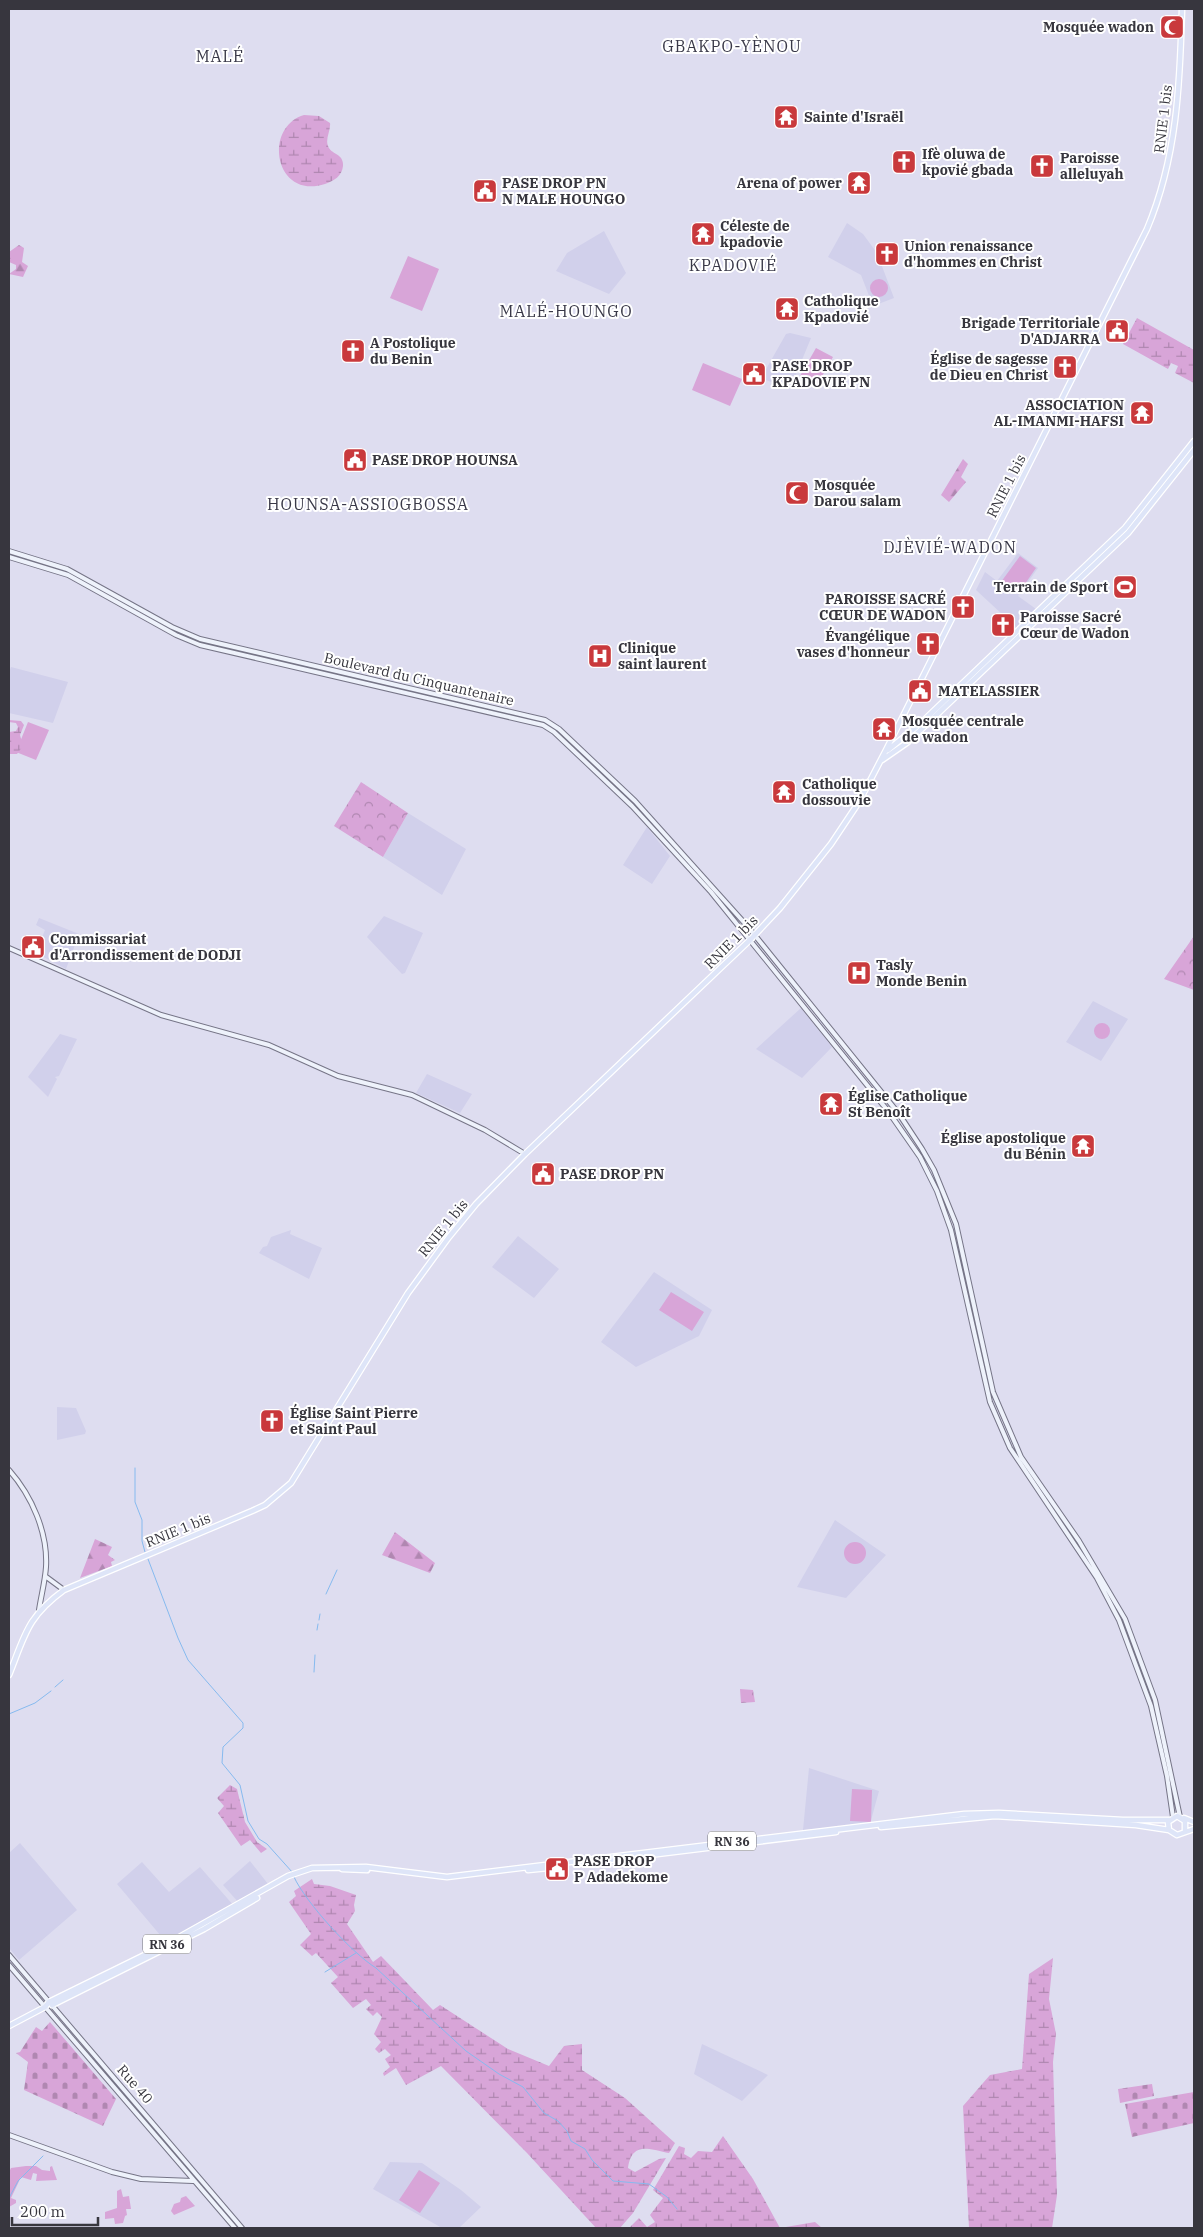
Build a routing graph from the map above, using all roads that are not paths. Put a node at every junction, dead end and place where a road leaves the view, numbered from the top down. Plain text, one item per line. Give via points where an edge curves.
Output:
1 (1182, 9) edge
2 (1194, 441) edge
3 (1194, 450) edge
4 (9, 551) edge
5 (9, 557) edge
6 (886, 750) junction
7 (881, 761) junction
8 (755, 935) junction
9 (751, 939) junction
10 (9, 948) edge
11 (525, 1154) junction
12 (9, 1470) edge
13 (44, 1576) junction
14 (64, 1590) junction
15 (39, 1610) junction
16 (9, 1675) edge
17 (1182, 1817) junction
18 (1172, 1818) junction
19 (1194, 1822) edge
20 (1194, 1829) edge
21 (1169, 1830) junction
22 (1185, 1830) junction
23 (297, 1874) junction
24 (9, 1955) edge
25 (9, 1965) edge
26 (51, 2004) junction
27 (45, 2007) junction
28 (9, 2026) edge
29 (9, 2135) edge
30 (193, 2181) junction
31 (235, 2228) edge
32 (242, 2228) edge

1 - 6 main road, RNIE 1 bis via 1174,140 1153,216
2 - 6 main road via 1125,528 920,723
3 - 7 main road via 1128,533 908,742
4 - 8 main road, Boulevard du Cinquantenaire via 67,569 200,639 550,722 635,801
5 - 9 main road, Boulevard du Cinquantenaire via 68,575 176,636 193,642 548,727 637,811
6 - 7 main road, RNIE 1 bis
7 - 8 main road, RNIE 1 bis via 831,844 801,884
8 - 9 main road, RNIE 1 bis
8 - 17 main road, Boulevard du Cinquantenaire via 898,1114 934,1170 956,1224 993,1392 1021,1457 1080,1541 1125,1618 1155,1700
9 - 11 main road, RNIE 1 bis
9 - 18 main road, Boulevard du Cinquantenaire via 888,1111 931,1179 952,1230 990,1402 1010,1448 1097,1578 1120,1620 1150,1706 1168,1776
10 - 11 main road via 161,1015 269,1045 338,1076 412,1096 478,1127
11 - 14 main road, RNIE 1 bis via 466,1216 422,1272 316,1447 285,1490 252,1511
12 - 13 main road via 39,1523 46,1552
13 - 14 main road
13 - 15 main road
14 - 15 main road, RNIE 1 bis
15 - 16 main road, RNIE 1 bis
17 - 18 main road, RN 36
17 - 19 main road, RN 36
17 - 22 main road
18 - 21 main road
18 - 23 main road, RN 36 via 1123,1820 964,1814 448,1877 366,1867 312,1868
20 - 22 main road, RN 36
21 - 22 main road, RN 36 via 1177,1835
21 - 23 main road, RN 36 via 987,1816 447,1879 367,1870 317,1869
23 - 26 main road, RN 36 via 204,1929
24 - 26 main road, Rue 40
25 - 27 main road, Rue 40
26 - 27 main road, RN 36
26 - 32 main road, Rue 40
27 - 28 main road, RN 36
27 - 30 main road, Rue 40
29 - 30 main road via 112,2172 141,2179
30 - 31 main road, Rue 40

